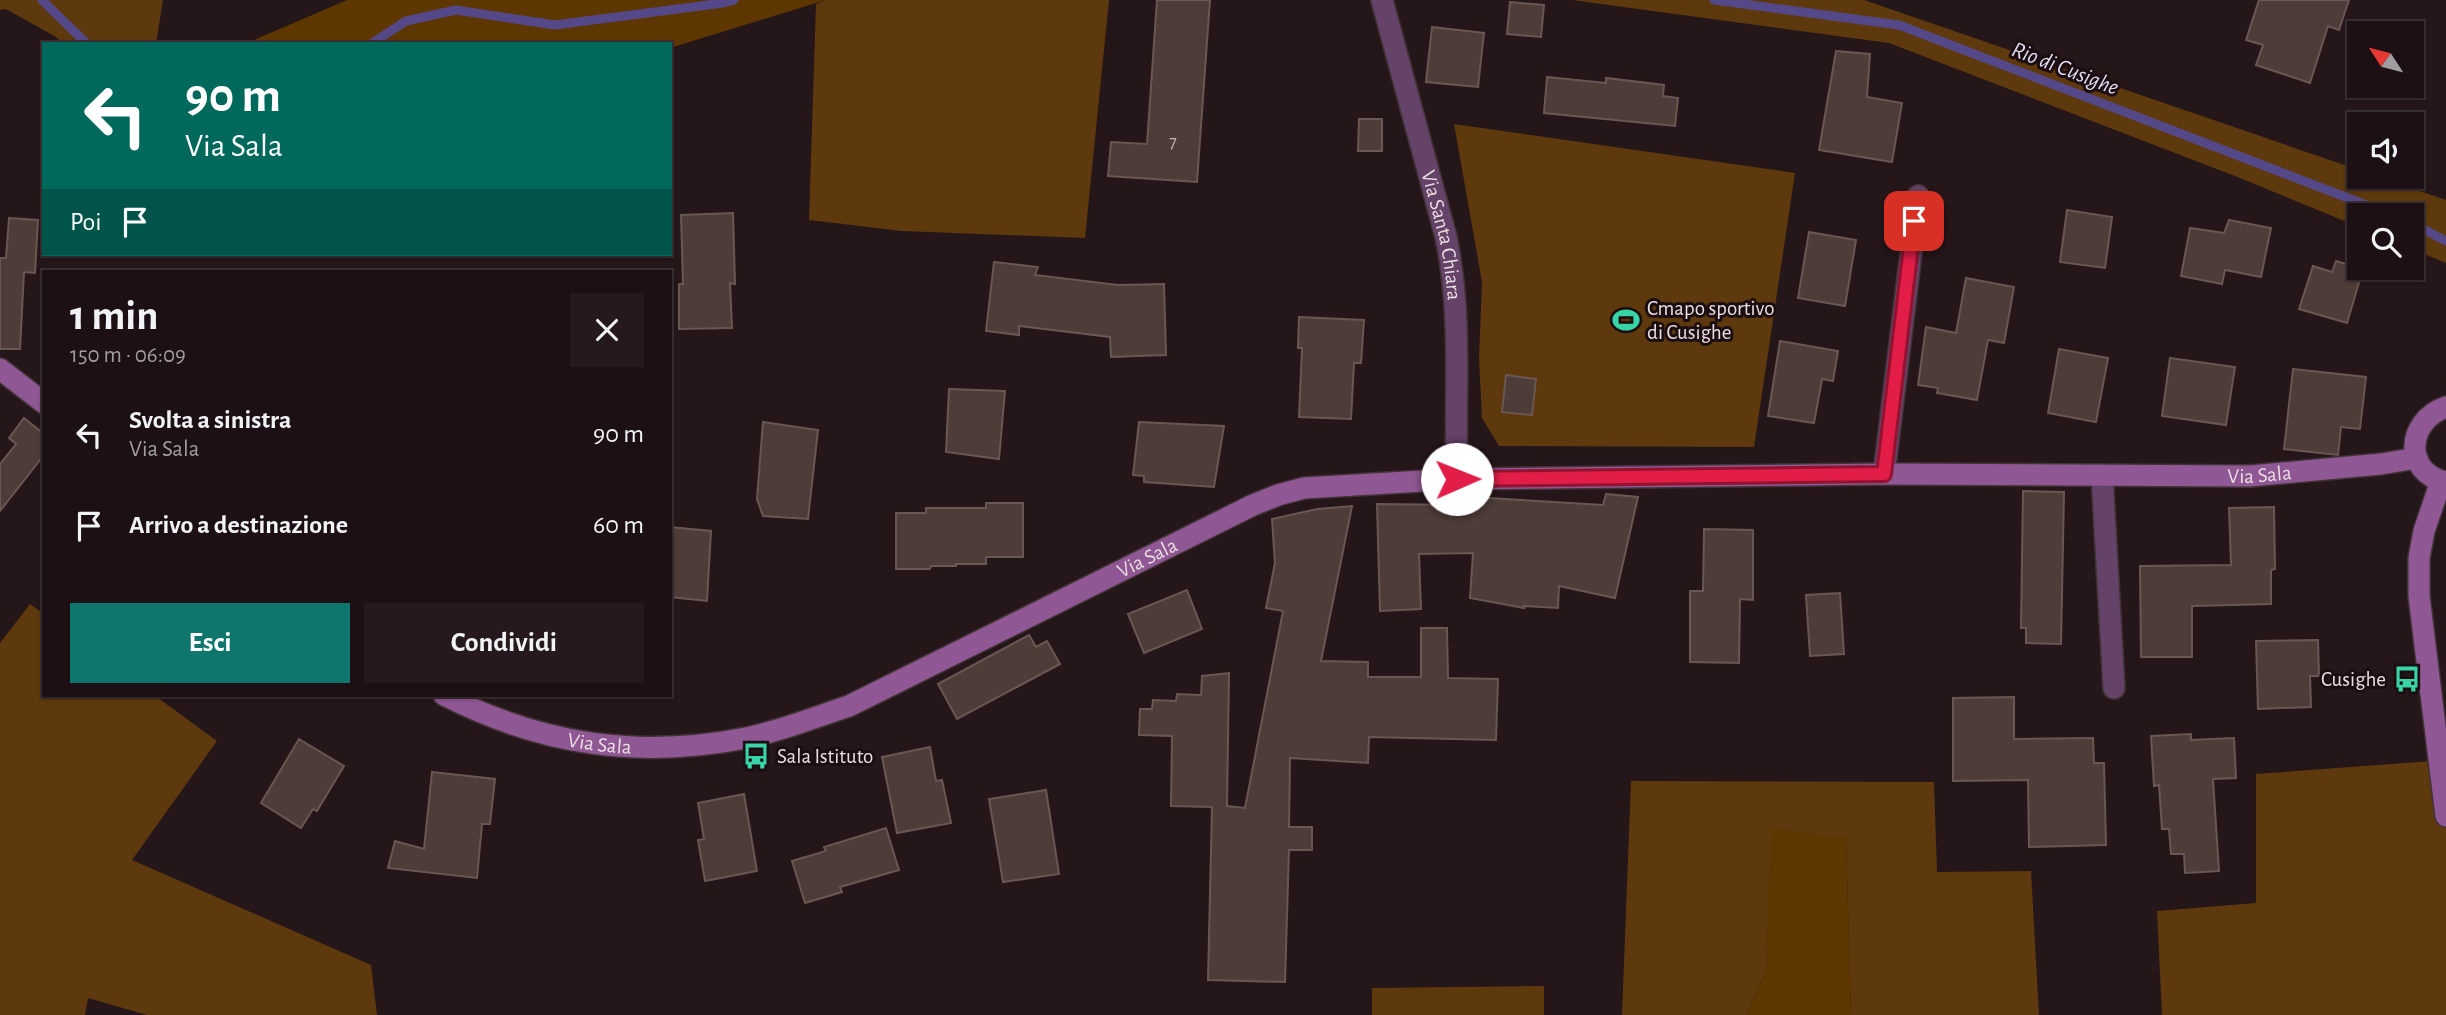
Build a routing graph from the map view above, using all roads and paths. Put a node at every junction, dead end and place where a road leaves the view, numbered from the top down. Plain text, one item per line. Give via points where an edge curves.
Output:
1 (1382, 0) edge
2 (1918, 196) dead end
3 (0, 369) edge
4 (42, 402) edge
5 (2446, 407) edge
6 (2417, 458) junction
7 (1884, 474) junction
8 (2102, 475) junction
9 (1457, 479) junction
10 (2444, 481) edge
11 (2114, 688) dead end
12 (448, 697) edge
13 (2446, 816) edge

1 - 9 street, Via Santa Chiara via 1454,274
2 - 7 street
3 - 4 street
5 - 6 street via 2423,420 2417,432
6 - 8 street, Via Sala via 2250,476
6 - 10 street via 2431,476
7 - 8 street, Via Sala
7 - 9 street, Via Sala
8 - 11 street
9 - 12 street, Via Sala via 1333,485 1278,495 849,706 747,737 690,746 628,748 573,741 521,728
10 - 13 street via 2424,531 2419,596

